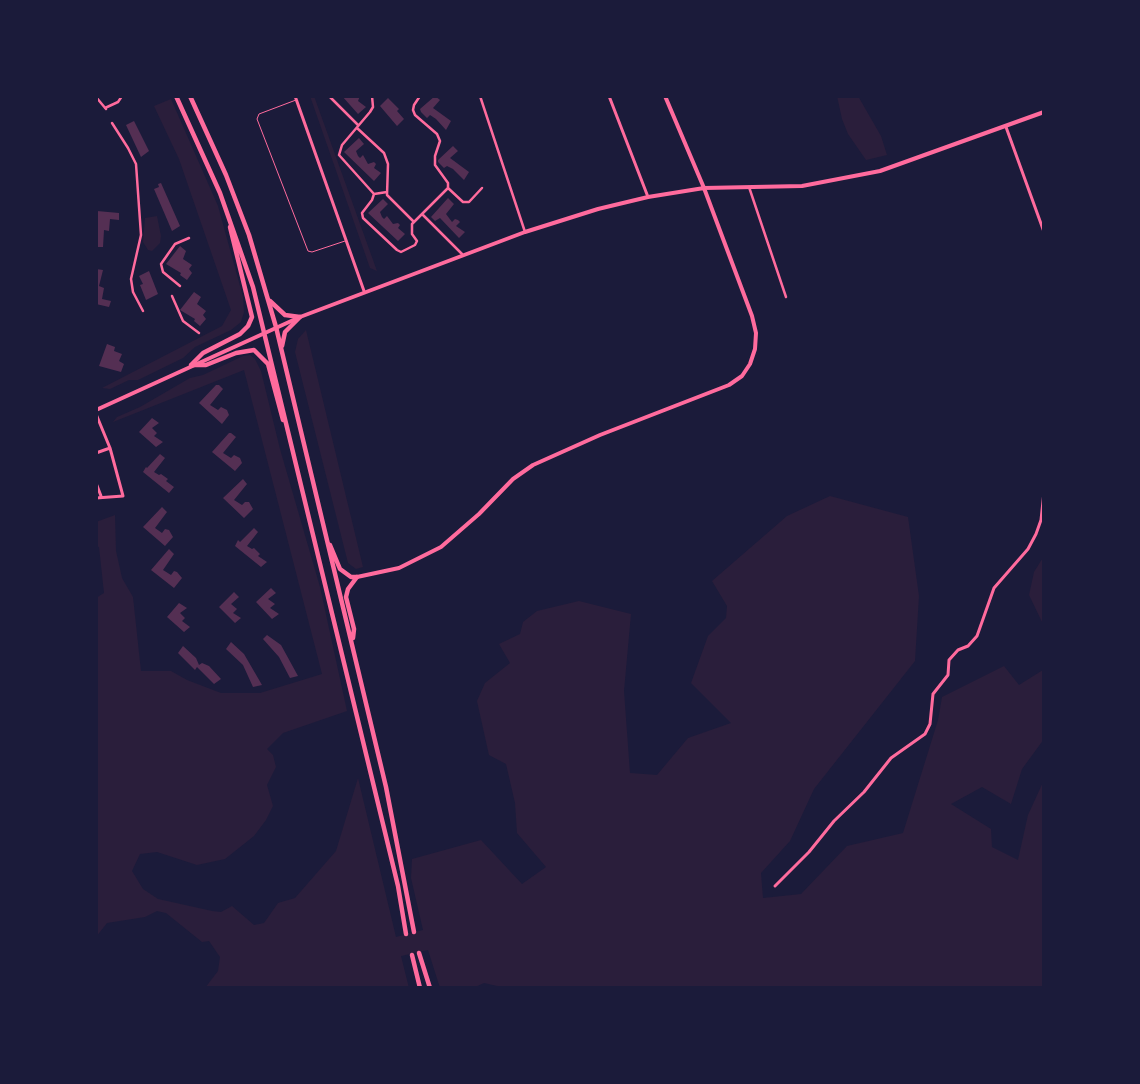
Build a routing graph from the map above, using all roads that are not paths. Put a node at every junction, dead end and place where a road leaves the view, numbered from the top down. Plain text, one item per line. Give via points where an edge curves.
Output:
1 (122, 96) edge
2 (176, 96) edge
3 (190, 96) edge
4 (329, 96) edge
5 (372, 96) edge
6 (420, 96) edge
7 (480, 96) edge
8 (609, 96) edge
9 (665, 96) edge
10 (96, 97) edge
11 (296, 98) edge
12 (1044, 112) edge
13 (112, 122) dead end
14 (358, 126) junction
15 (1006, 127) junction
16 (749, 187) junction
17 (448, 188) junction
18 (482, 188) dead end
19 (704, 188) junction
20 (386, 192) junction
21 (374, 194) junction
22 (648, 197) junction
23 (422, 214) junction
24 (229, 218) junction
25 (413, 222) junction
26 (525, 232) junction
27 (1044, 232) edge
28 (188, 238) dead end
29 (346, 241) junction
30 (462, 254) junction
31 (180, 286) dead end
32 (364, 291) junction
33 (266, 294) junction
34 (172, 296) dead end
35 (786, 297) dead end
36 (143, 311) dead end
37 (300, 317) junction
38 (276, 327) junction
39 (265, 332) junction
40 (199, 333) dead end
41 (283, 356) junction
42 (191, 365) junction
43 (96, 410) edge
44 (96, 414) edge
45 (292, 447) junction
46 (110, 448) junction
47 (96, 453) edge
48 (96, 483) edge
49 (1044, 492) edge
50 (101, 496) junction
51 (96, 498) edge
52 (327, 542) junction
53 (357, 577) junction
54 (352, 642) junction
55 (775, 886) dead end
56 (414, 932) dead end
57 (406, 934) dead end
58 (419, 953) dead end
59 (412, 955) dead end
60 (420, 988) edge
61 (430, 988) edge

1 - 10 street via 106,109
2 - 24 main road
3 - 33 main road via 226,174 249,235
4 - 14 street
5 - 14 street via 374,107
6 - 17 street via 413,110 437,134 440,141 435,165
7 - 26 street
8 - 22 street
9 - 19 street
11 - 29 street
11 - 29 lane via 259,114 256,119 308,251
12 - 15 street
13 - 36 street via 136,164 141,235 131,279 133,292
14 - 20 street via 387,158
14 - 21 street via 342,144 339,155
15 - 16 street via 880,170 802,186
15 - 27 street
16 - 19 street
16 - 35 street
17 - 18 street via 463,202 469,202
17 - 23 street
19 - 22 street
19 - 53 street via 756,332 755,349 742,376 729,385 533,465 513,478 479,514 440,547 399,568
20 - 21 street
20 - 25 street
21 - 25 street via 362,213 363,218 401,252 416,245 412,234
22 - 26 street
23 - 25 street
23 - 30 street
24 - 39 main road
24 - 42 main road via 252,317 240,334 203,353
26 - 30 street
28 - 31 street via 175,244 161,264 163,272
29 - 32 street
30 - 32 street
32 - 37 street
33 - 37 main road via 285,315
33 - 38 main road
34 - 40 street via 184,321
37 - 38 street
37 - 41 main road via 285,332
38 - 39 street
38 - 41 main road
39 - 42 street
39 - 45 main road
41 - 52 main road
42 - 43 street
42 - 45 main road via 206,364 249,350 260,355 268,364
44 - 46 street
45 - 57 main road via 398,886
46 - 47 street
46 - 50 street via 123,496
48 - 50 street
49 - 55 street via 1036,534 1028,549 994,588 978,636 949,660 948,675 933,694 930,724 925,734 891,758 864,792
50 - 51 street
52 - 53 main road via 340,569 351,577
52 - 54 main road
53 - 54 main road via 346,597 354,629
54 - 56 main road via 386,787
58 - 61 main road
59 - 60 main road

